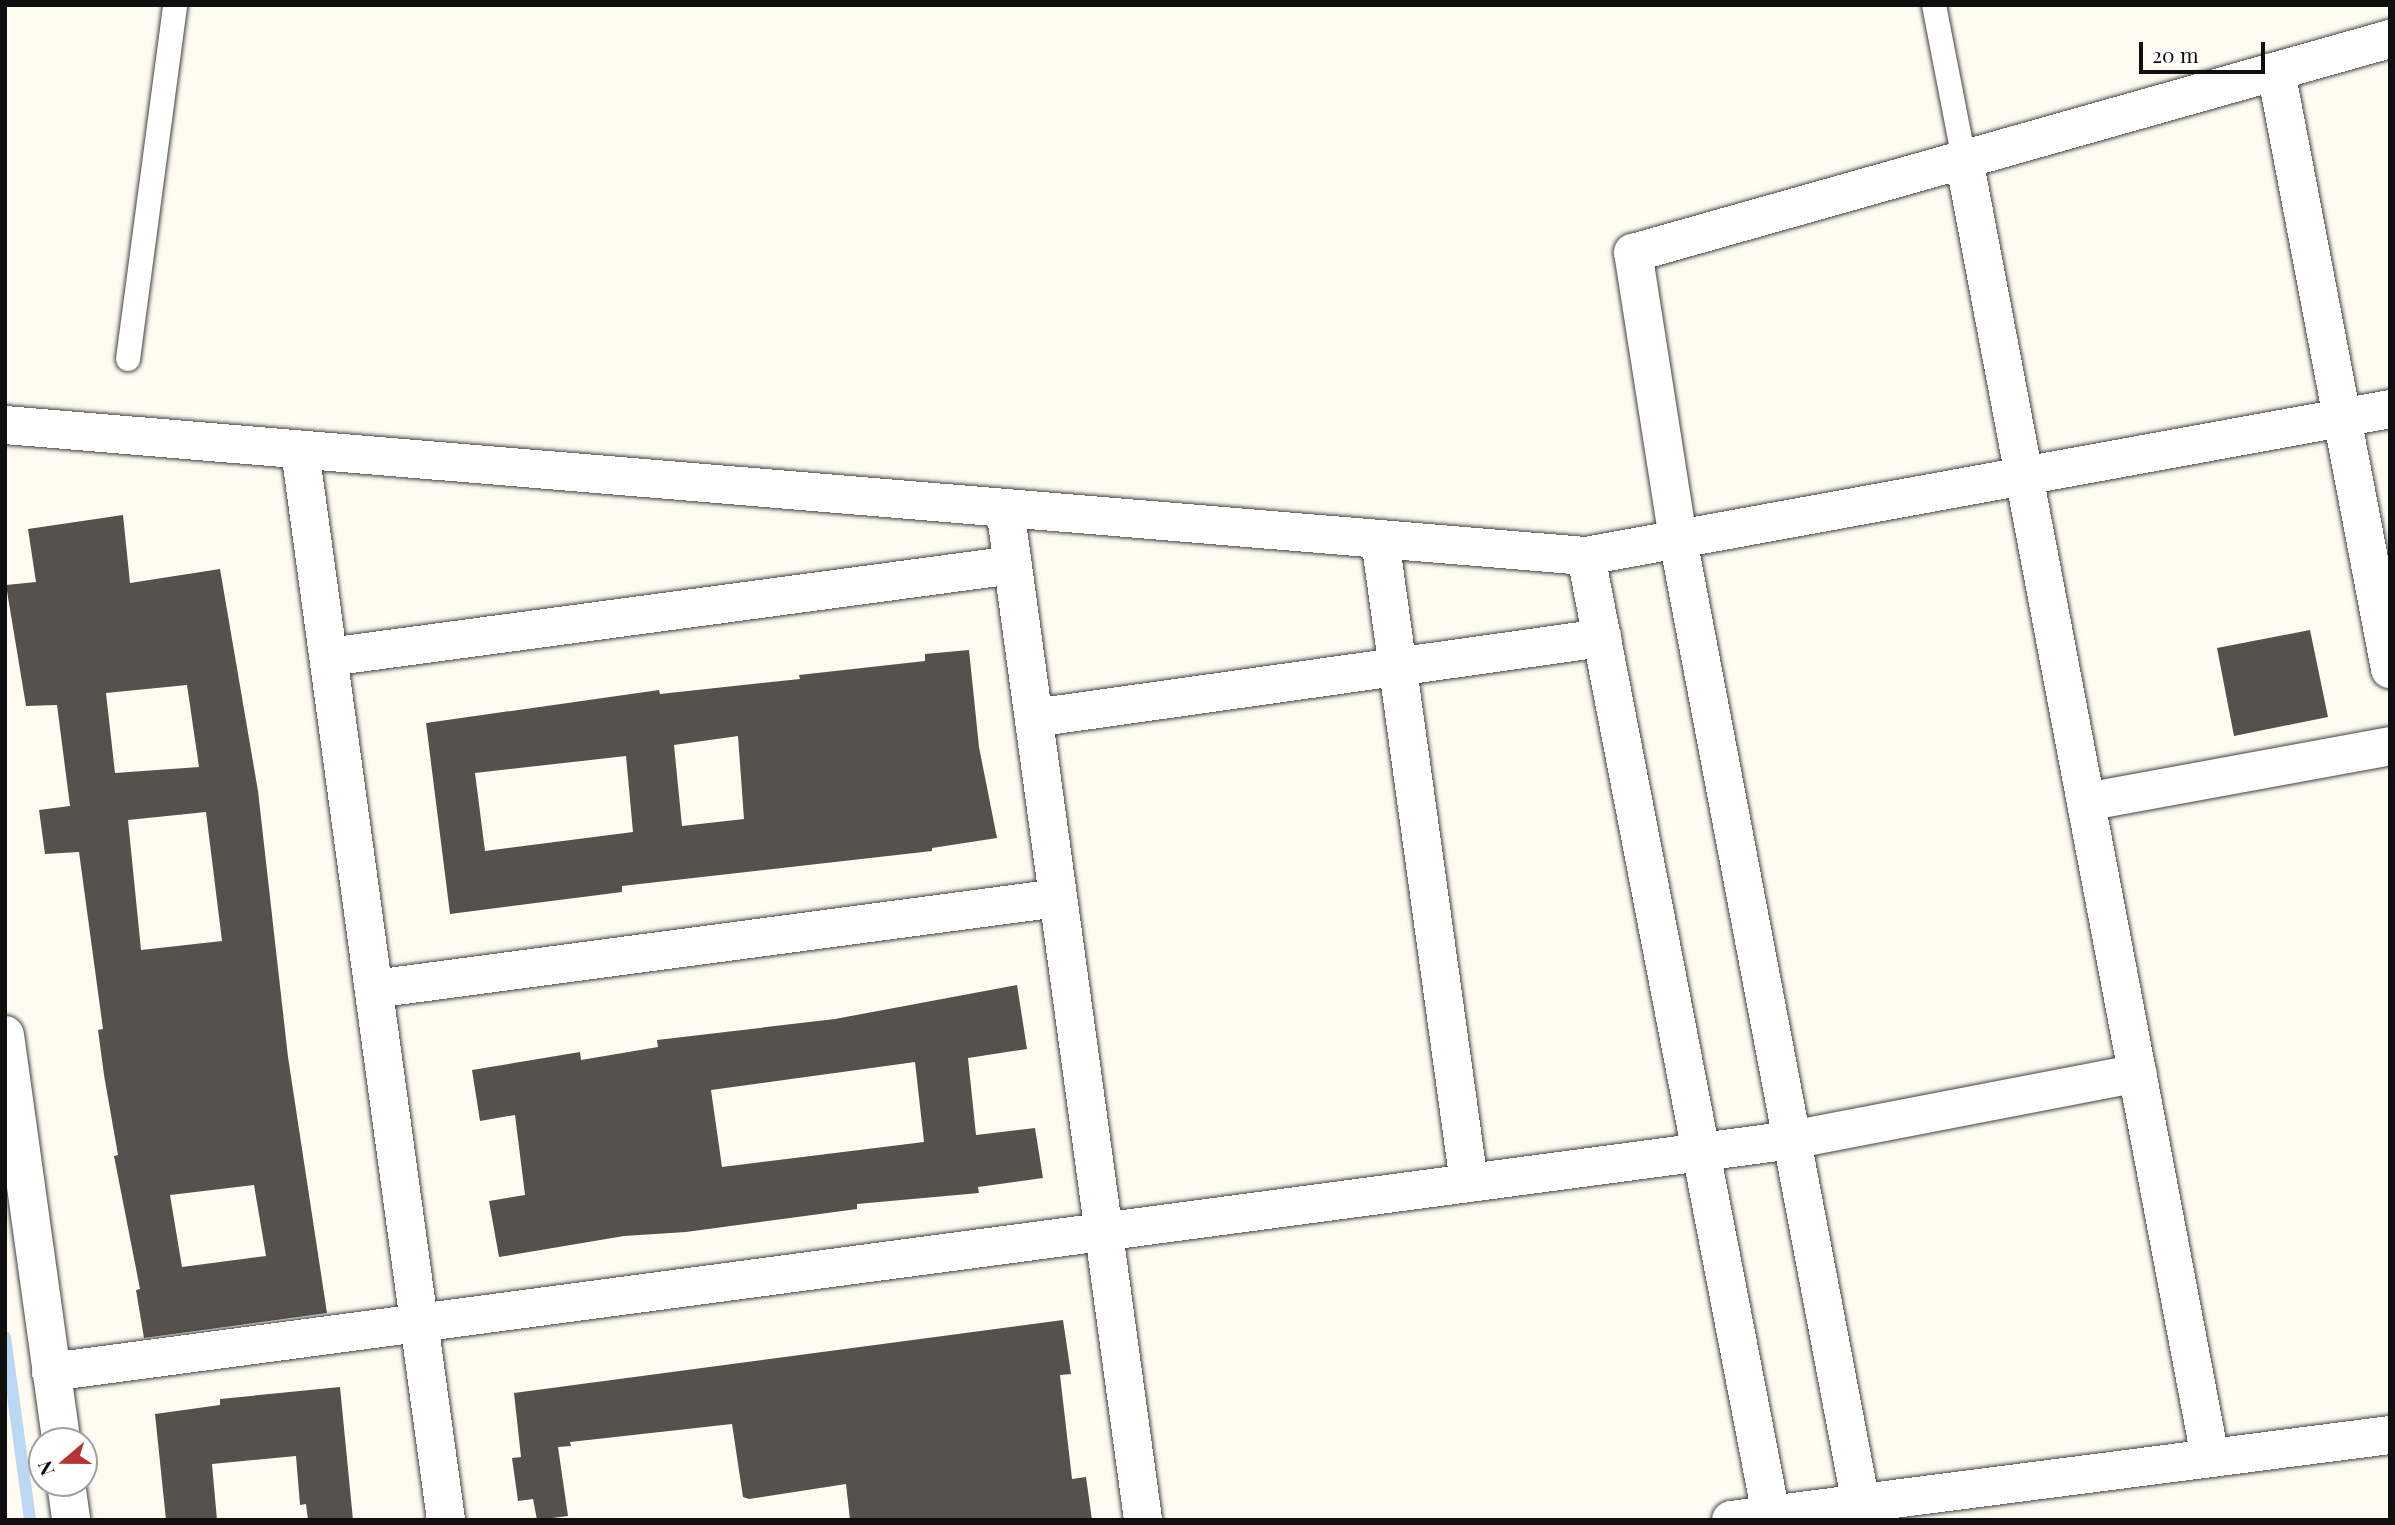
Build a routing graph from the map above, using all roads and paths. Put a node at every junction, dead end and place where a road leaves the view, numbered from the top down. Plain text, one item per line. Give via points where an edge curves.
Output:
1 (175, 5) edge
2 (1934, 5) edge
3 (2390, 39) edge
4 (2276, 71) junction
5 (1964, 159) junction
6 (128, 359) dead end
7 (2390, 409) edge
8 (2342, 418) junction
9 (5, 425) edge
10 (300, 450) junction
11 (2025, 475) junction
12 (1005, 508) junction
13 (1380, 539) junction
14 (1678, 539) junction
15 (1586, 556) junction
16 (1013, 565) junction
17 (1602, 638) junction
18 (329, 657) junction
19 (1398, 667) junction
20 (2390, 669) edge
21 (1034, 718) junction
22 (2390, 746) edge
23 (2086, 802) junction
24 (1058, 898) junction
25 (374, 989) junction
26 (5, 1035) edge
27 (2138, 1073) junction
28 (1791, 1140) junction
29 (1704, 1151) junction
30 (1469, 1183) junction
31 (1104, 1232) junction
32 (419, 1324) junction
33 (51, 1372) junction
34 (59, 1427) edge
35 (2390, 1434) edge
36 (2210, 1457) junction
37 (68, 1497) edge
38 (1862, 1511) edge
39 (1772, 1517) edge
40 (71, 1520) edge
41 (446, 1520) edge
42 (1143, 1520) edge
43 (1731, 1520) edge

1 - 6 lane
2 - 5 lane
3 - 4 street
4 - 5 street
4 - 8 street
5 - 11 street
5 - 14 street via 1633,253
7 - 8 street
8 - 11 street
8 - 20 street
9 - 10 street
10 - 12 street
10 - 18 street
11 - 14 street
11 - 23 street
12 - 13 street
12 - 16 street
13 - 15 street
13 - 19 street
14 - 15 street
14 - 28 street
15 - 17 street
16 - 18 street
16 - 21 street
17 - 19 street
17 - 29 street
18 - 25 street
19 - 21 street
19 - 30 street
21 - 24 street
22 - 23 street
23 - 27 street
24 - 25 street
24 - 31 street
25 - 32 street
26 - 33 street
27 - 28 street
27 - 36 street
28 - 29 street
28 - 38 street
29 - 30 street
29 - 39 street
30 - 31 street
31 - 32 street
31 - 42 street
32 - 33 street
32 - 41 street
33 - 34 street
35 - 36 street
36 - 38 street
37 - 40 street
38 - 39 street
39 - 43 street

